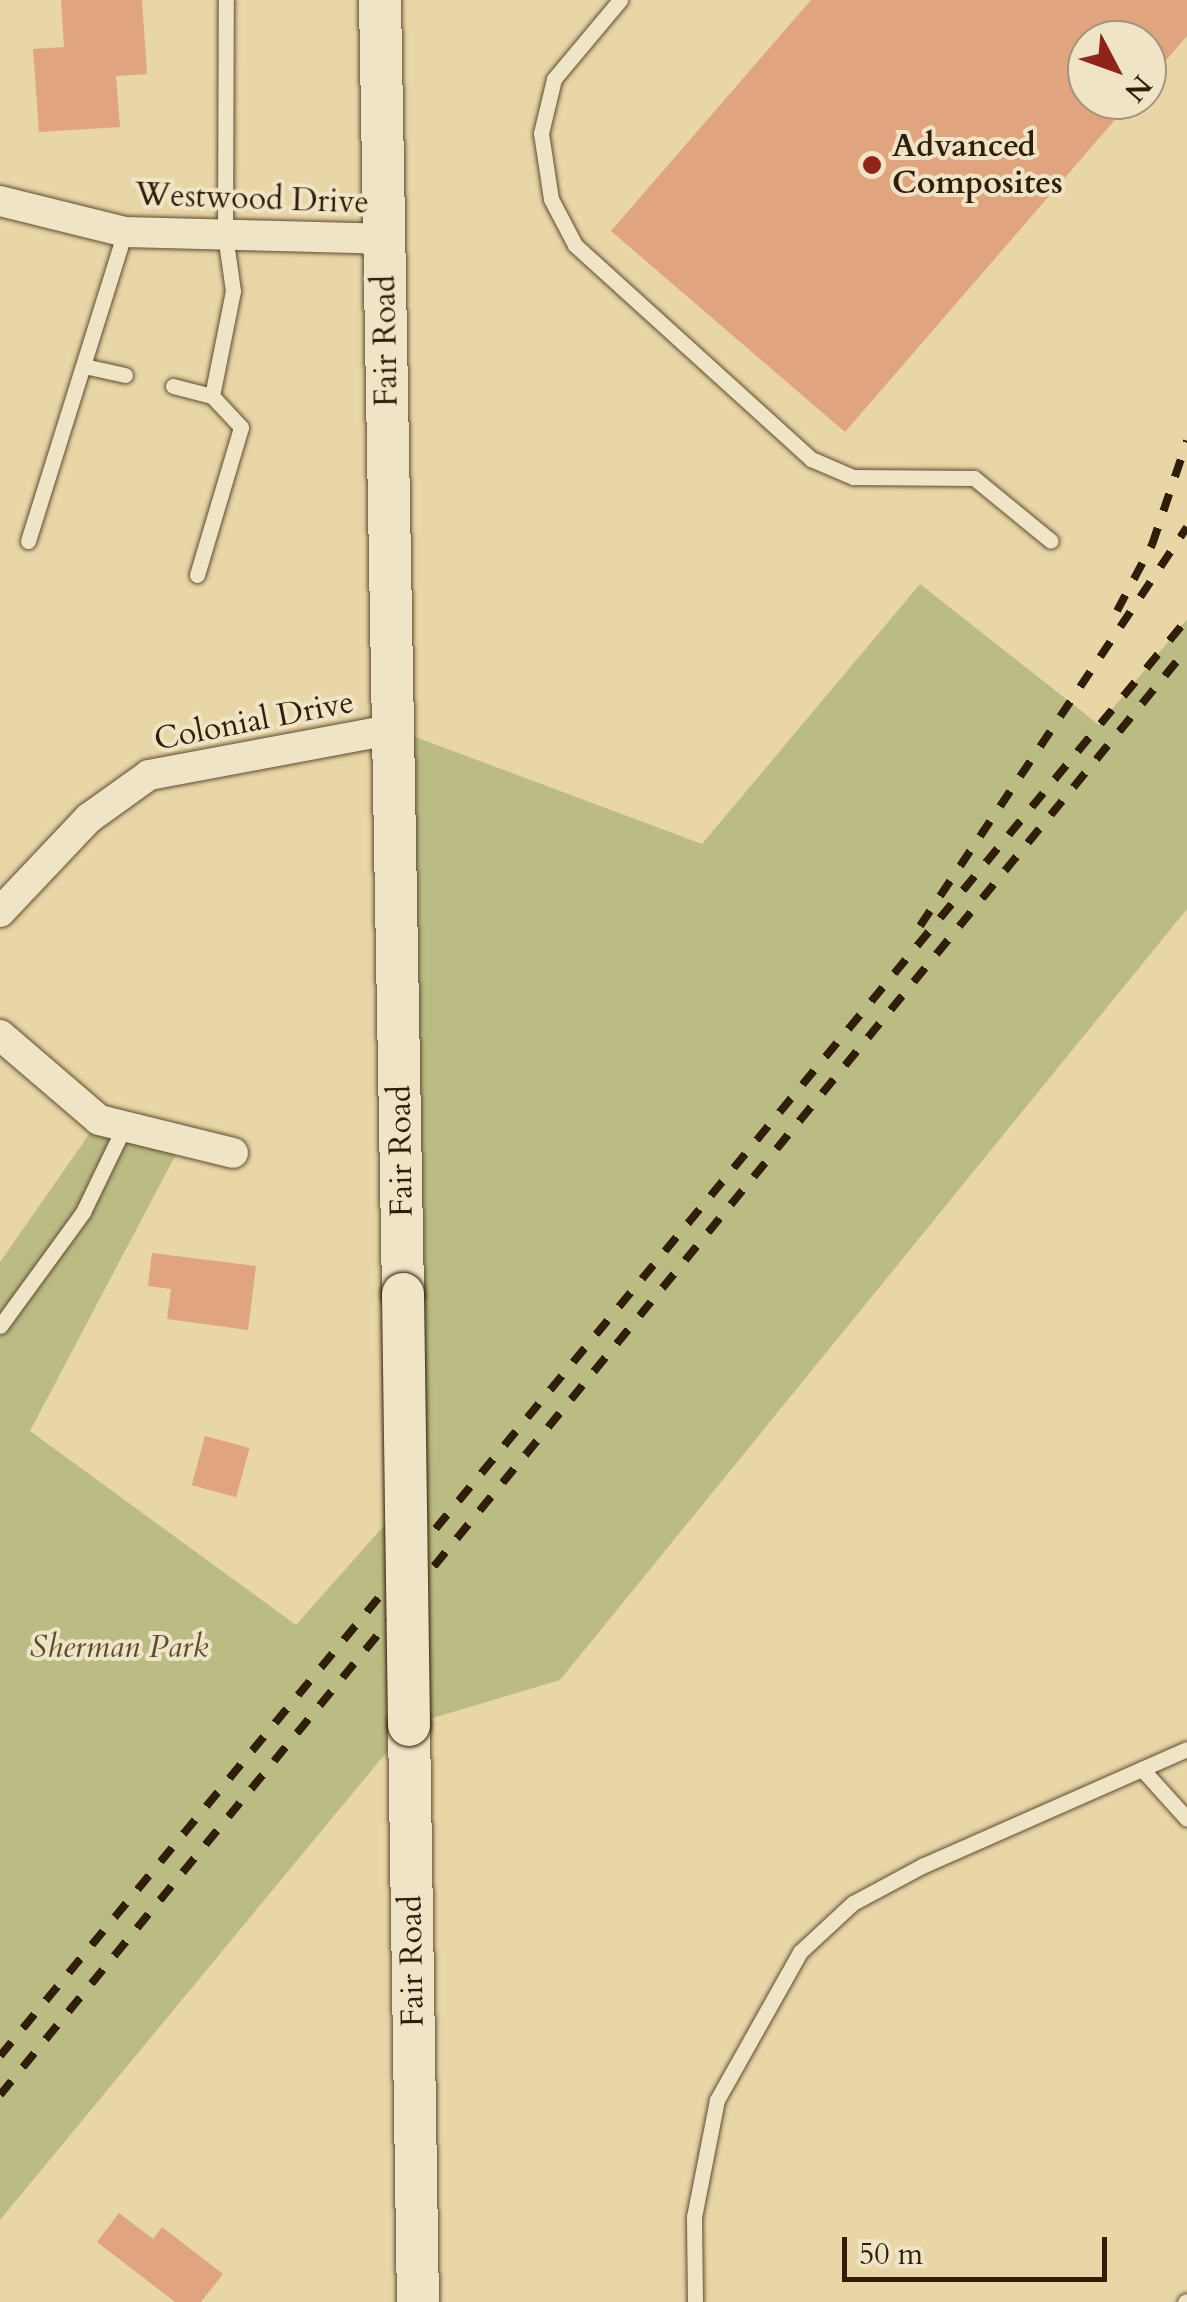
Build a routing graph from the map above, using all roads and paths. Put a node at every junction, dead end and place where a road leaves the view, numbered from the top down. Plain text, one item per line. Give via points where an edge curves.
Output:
1 (226, 0) edge
2 (380, 0) edge
3 (620, 0) edge
4 (0, 201) edge
5 (126, 232) junction
6 (226, 234) junction
7 (384, 239) junction
8 (84, 366) junction
9 (125, 375) dead end
10 (174, 386) dead end
11 (212, 396) junction
12 (28, 540) dead end
13 (1050, 541) dead end
14 (197, 575) dead end
15 (394, 729) junction
16 (0, 912) edge
17 (0, 1035) edge
18 (124, 1127) junction
19 (234, 1153) dead end
20 (0, 1326) edge
21 (1187, 1749) edge
22 (1142, 1768) junction
23 (1187, 1819) edge
24 (418, 2302) edge
25 (695, 2302) edge

1 - 6 lane
2 - 7 main road, Fair Road
3 - 13 lane via 554,79 540,133 551,199 575,245 811,459 853,477 974,478
4 - 5 street, Westwood Drive
5 - 6 street, Westwood Drive
5 - 8 lane
6 - 7 street, Westwood Drive
6 - 11 lane via 233,291
7 - 15 main road, Fair Road
8 - 9 lane
8 - 12 lane
10 - 11 lane
11 - 14 lane via 242,427
15 - 16 street, Colonial Drive via 149,775 88,818
15 - 24 main road, Fair Road, bridge
17 - 18 street via 99,1120
18 - 19 street
18 - 20 lane via 83,1212
21 - 22 lane
22 - 23 lane
22 - 25 lane via 853,1902 800,1952 717,2100 694,2217

